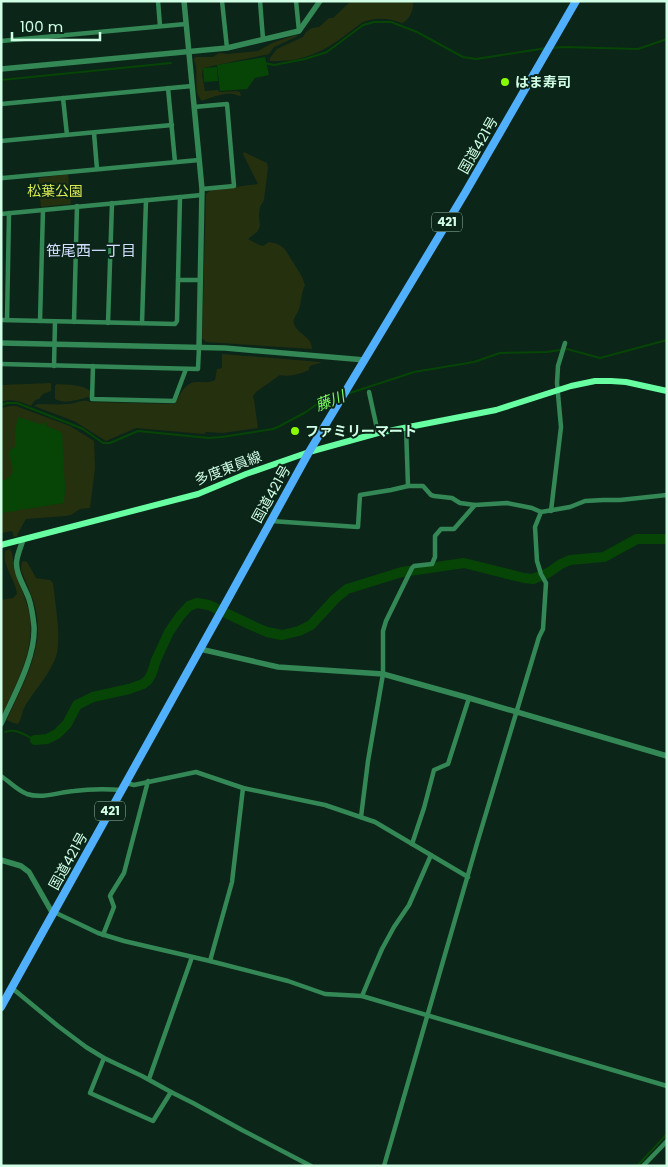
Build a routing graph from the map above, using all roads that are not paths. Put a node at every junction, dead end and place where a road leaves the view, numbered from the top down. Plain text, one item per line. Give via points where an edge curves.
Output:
1 (158, 1) edge
2 (184, 1) edge
3 (222, 1) edge
4 (260, 1) edge
5 (296, 1) edge
6 (320, 1) edge
7 (576, 1) edge
8 (186, 24) junction
9 (160, 26) junction
10 (299, 31) junction
11 (263, 39) junction
12 (1, 41) edge
13 (226, 48) junction
14 (189, 51) junction
15 (1, 69) edge
16 (192, 86) junction
17 (168, 88) junction
18 (63, 98) junction
19 (1, 104) edge
20 (194, 107) junction
21 (172, 125) junction
22 (94, 133) junction
23 (67, 135) junction
24 (1, 141) edge
25 (199, 160) junction
26 (175, 162) junction
27 (97, 169) junction
28 (1, 177) edge
29 (202, 192) junction
30 (180, 197) junction
31 (146, 200) junction
32 (112, 203) junction
33 (78, 206) junction
34 (43, 210) junction
35 (9, 213) junction
36 (1, 214) edge
37 (178, 280) junction
38 (200, 280) junction
39 (4, 320) edge
40 (40, 321) junction
41 (55, 322) junction
42 (74, 322) junction
43 (108, 323) junction
44 (142, 323) junction
45 (1, 343) edge
46 (54, 344) junction
47 (564, 344) dead end
48 (199, 347) junction
49 (365, 360) junction
50 (1, 364) edge
51 (54, 366) junction
52 (93, 366) junction
53 (186, 369) junction
54 (557, 389) junction
55 (667, 391) edge
56 (369, 392) dead end
57 (406, 427) junction
58 (378, 433) junction
59 (308, 452) junction
60 (408, 486) junction
61 (667, 495) edge
62 (475, 505) junction
63 (551, 510) junction
64 (542, 512) junction
65 (271, 521) junction
66 (22, 540) junction
67 (1, 545) edge
68 (200, 649) junction
69 (383, 674) junction
70 (469, 698) junction
71 (516, 713) junction
72 (1, 724) edge
73 (667, 756) edge
74 (1, 776) edge
75 (148, 782) junction
76 (124, 786) junction
77 (243, 788) junction
78 (362, 817) junction
79 (412, 844) junction
80 (431, 855) junction
81 (1, 860) edge
82 (468, 876) junction
83 (54, 913) junction
84 (103, 935) junction
85 (192, 957) junction
86 (210, 961) junction
87 (12, 988) junction
88 (362, 996) junction
89 (1, 1007) edge
90 (428, 1016) junction
91 (104, 1058) junction
92 (149, 1079) junction
93 (667, 1086) edge
94 (170, 1092) junction
95 (667, 1141) edge
96 (311, 1166) edge
97 (384, 1166) edge
98 (644, 1166) edge

1 - 9 street
2 - 8 street
3 - 13 street
4 - 11 street
5 - 10 street
6 - 10 street
7 - 49 highway, 国道421号 / 421
8 - 9 street
8 - 14 street
9 - 12 street
10 - 11 street
11 - 13 street
13 - 14 street
14 - 15 street
14 - 16 street
16 - 17 street
16 - 20 street
17 - 18 street
17 - 21 street
18 - 19 street
18 - 23 street
20 - 25 street
20 - 29 street via 227,104 234,186
21 - 22 street
21 - 26 street
22 - 23 street
22 - 27 street
23 - 24 street
25 - 26 street
25 - 29 street
26 - 27 street
27 - 28 street
29 - 30 street
29 - 38 street
30 - 31 street
30 - 37 street
31 - 32 street
31 - 44 street
32 - 33 street
32 - 43 street
33 - 34 street
33 - 42 street
34 - 35 street
34 - 40 street
35 - 36 street
35 - 39 street
37 - 38 street
37 - 44 street via 176,322
38 - 48 street
39 - 40 street
40 - 41 street
41 - 42 street
41 - 46 street
42 - 43 street
43 - 44 street
45 - 46 street
46 - 48 street
46 - 51 street
47 - 54 street via 558,366
48 - 49 street
48 - 53 street via 199,369
49 - 59 highway, 国道421号 / 421
50 - 51 street
51 - 52 street
52 - 53 street
52 - 53 street via 92,399 174,401
54 - 55 main road, 多度東員線 via 612,380
54 - 57 main road, 多度東員線 via 496,410
54 - 63 street via 561,426
56 - 58 street
57 - 58 main road, 多度東員線
57 - 60 street
58 - 59 main road, 多度東員線
59 - 65 highway, 国道421号 / 421
59 - 66 main road, 多度東員線 via 198,494
60 - 62 street via 423,486 434,496
60 - 65 street via 360,495 358,527
61 - 63 street via 585,502
62 - 64 street via 508,503
62 - 69 street via 454,529 441,529 435,536 432,564 412,568 383,631
63 - 64 street
64 - 71 street via 536,527 537,561 546,583 543,629
65 - 68 highway, 国道421号 / 421
66 - 67 main road, 多度東員線
66 - 72 street via 16,560 30,600 33,646
68 - 69 street via 278,666
68 - 76 highway, 国道421号 / 421
69 - 70 street
69 - 78 street
70 - 71 street
70 - 79 street via 448,764 434,770
71 - 73 street
71 - 82 street
74 - 76 street via 29,795
75 - 76 street
75 - 77 street via 196,772
75 - 84 street via 124,873 110,896 114,907
76 - 83 highway, 国道421号 / 421
77 - 78 street via 325,805
77 - 86 street via 232,882
78 - 79 street
79 - 80 street
80 - 82 street
80 - 88 street via 409,905 382,949
81 - 83 street via 29,872
82 - 90 street
83 - 84 street
83 - 87 highway, 国道421号 / 421
84 - 85 street
85 - 86 street
85 - 92 street
86 - 88 street via 325,994
87 - 89 highway, 国道421号 / 421
87 - 91 street
88 - 90 street
90 - 93 street
90 - 97 street
91 - 92 street
91 - 94 street via 90,1093 153,1121
92 - 94 street
94 - 96 street
95 - 98 street

